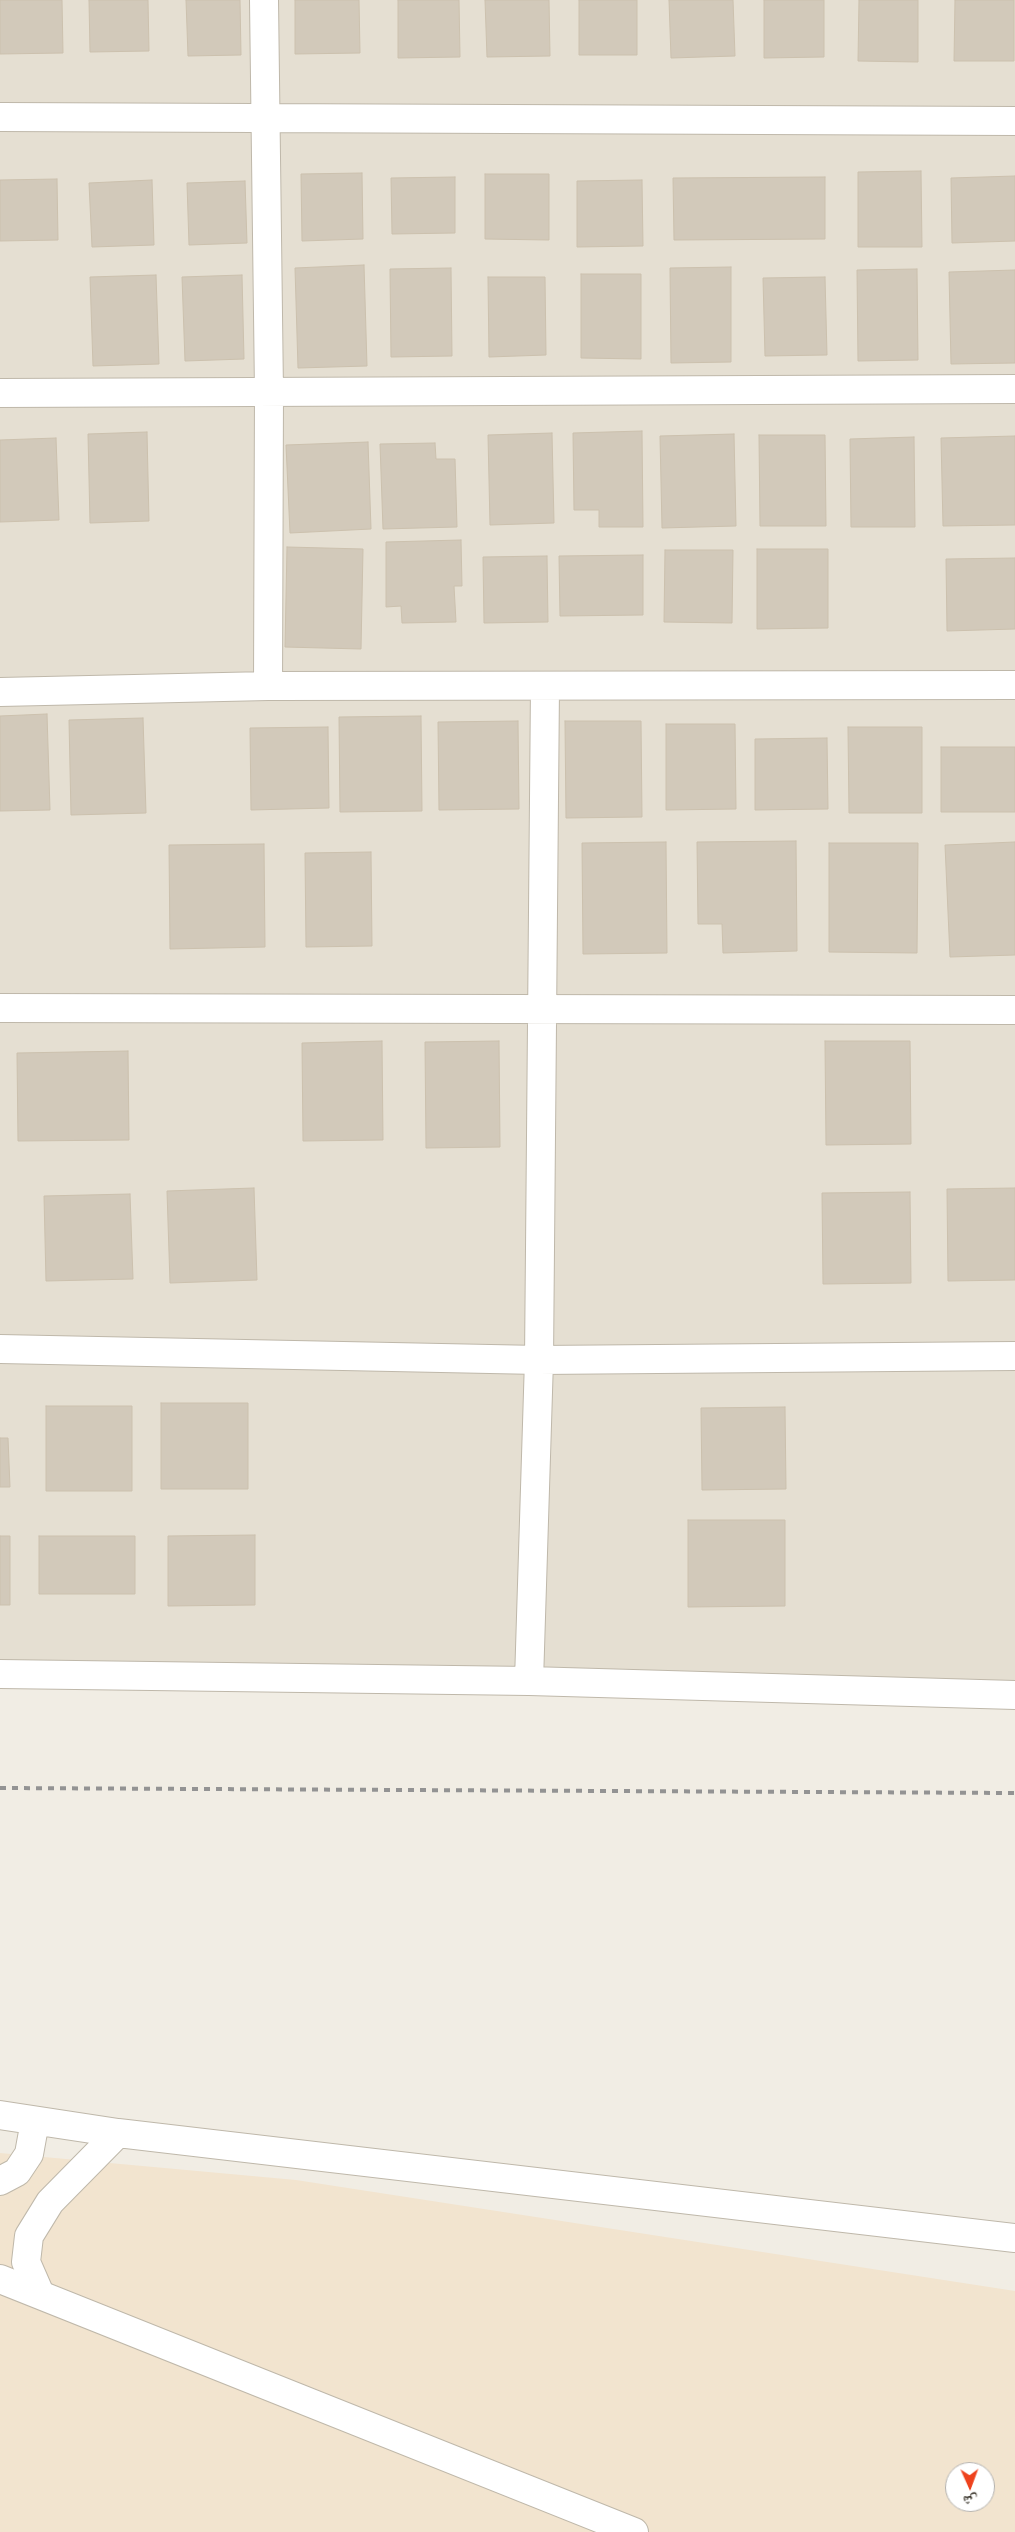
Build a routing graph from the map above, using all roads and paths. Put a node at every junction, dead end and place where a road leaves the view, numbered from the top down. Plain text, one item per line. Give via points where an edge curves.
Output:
1 (264, 0) edge
2 (0, 117) edge
3 (265, 118) junction
4 (1015, 121) edge
5 (1015, 389) edge
6 (269, 392) junction
7 (0, 393) edge
8 (1015, 685) edge
9 (268, 686) junction
10 (545, 686) junction
11 (0, 692) edge
12 (0, 1008) edge
13 (544, 1008) junction
14 (1015, 1010) edge
15 (0, 1349) edge
16 (1015, 1356) edge
17 (539, 1360) junction
18 (0, 1674) edge
19 (529, 1680) junction
20 (1015, 1695) edge
21 (0, 2115) edge
22 (35, 2121) junction
23 (118, 2133) junction
24 (0, 2181) edge
25 (1015, 2238) edge
26 (0, 2279) edge
27 (40, 2294) junction
28 (634, 2532) edge

1 - 3 street
2 - 3 street
3 - 4 street
3 - 6 street
5 - 6 street
6 - 7 street
6 - 9 street
8 - 10 street
9 - 10 street
9 - 11 street
10 - 13 street
12 - 13 street
13 - 14 street
13 - 17 street
15 - 17 street
16 - 17 street
17 - 19 street
18 - 19 street
19 - 20 street
21 - 22 street
22 - 23 street
22 - 24 street via 29,2154 16,2172
23 - 25 street
23 - 27 street via 50,2202 29,2236 26,2262
26 - 27 street
27 - 28 street

